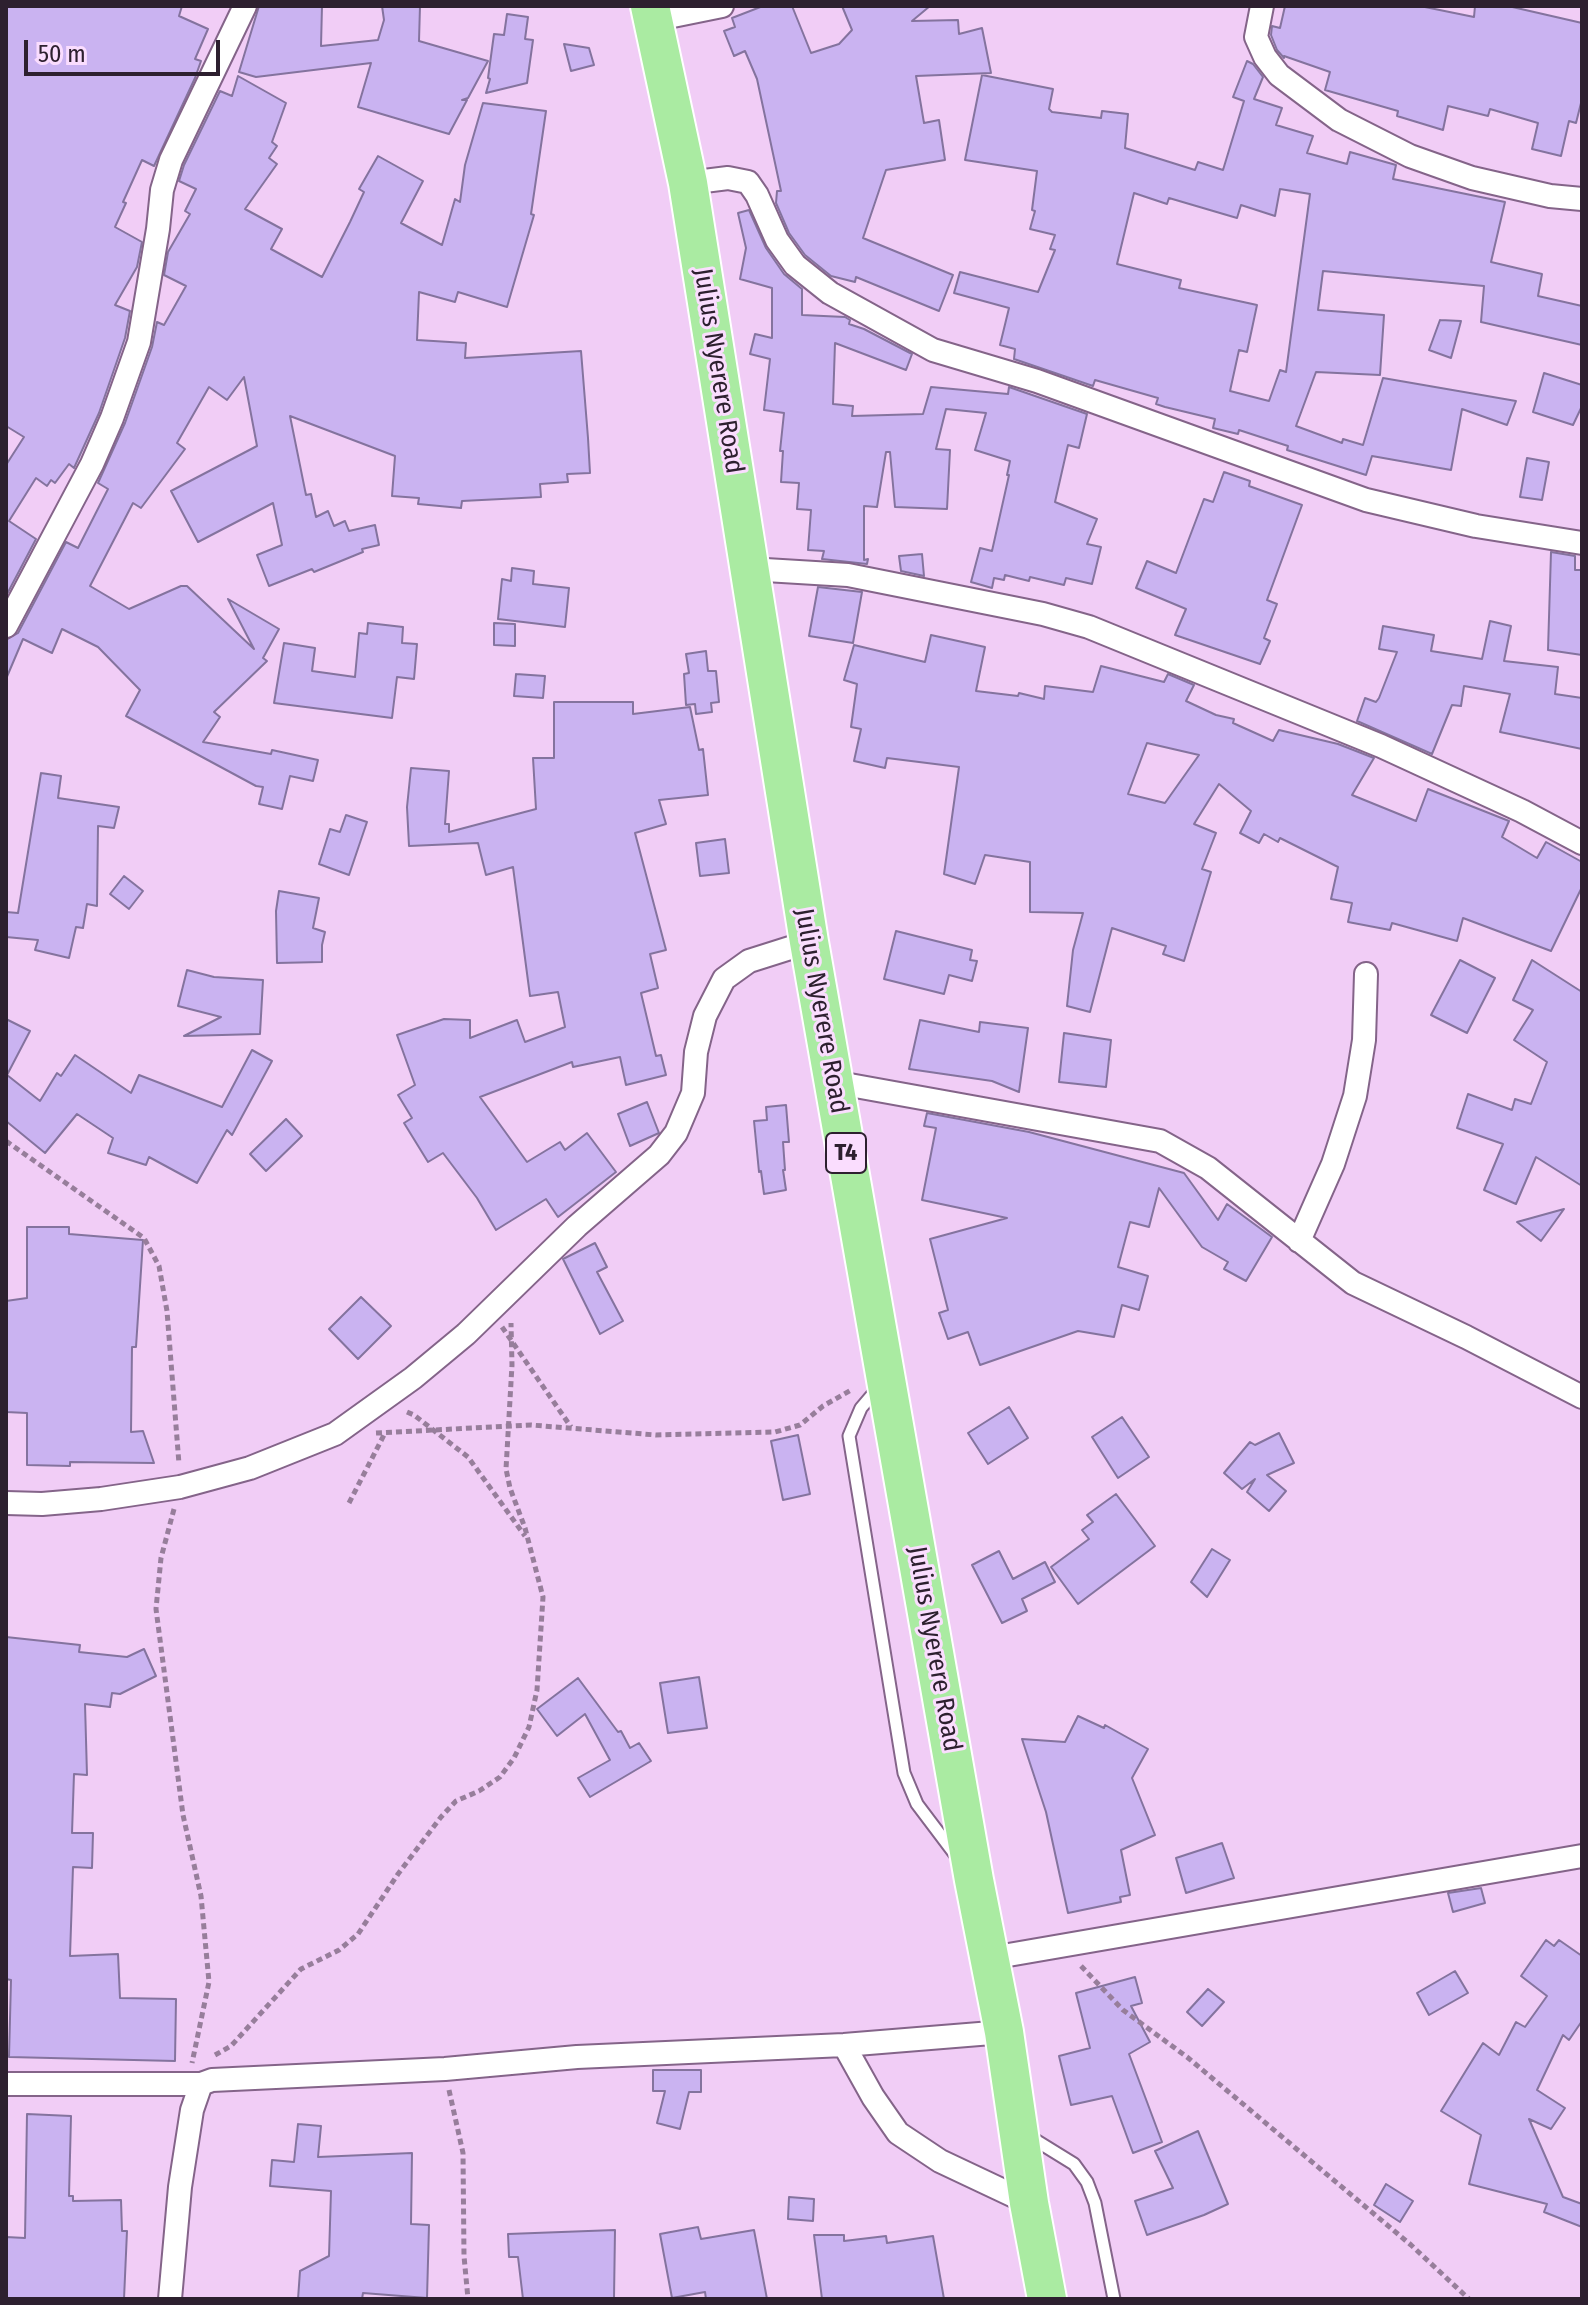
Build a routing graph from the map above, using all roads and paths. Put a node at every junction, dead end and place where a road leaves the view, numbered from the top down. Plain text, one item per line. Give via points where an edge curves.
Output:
1 (245, 6) edge
2 (722, 6) edge
3 (1262, 6) edge
4 (651, 13) edge
5 (688, 183) junction
6 (1582, 199) edge
7 (1582, 543) edge
8 (749, 569) junction
9 (6, 626) edge
10 (1582, 843) edge
11 (809, 942) junction
12 (1366, 974) dead end
13 (833, 1082) junction
14 (6, 1141) edge
15 (1299, 1241) junction
16 (509, 1290) junction
17 (489, 1310) junction
18 (511, 1340) junction
19 (882, 1383) junction
20 (1582, 1397) edge
21 (389, 1405) junction
22 (508, 1427) junction
23 (572, 1428) junction
24 (435, 1431) junction
25 (385, 1433) junction
26 (335, 1434) junction
27 (180, 1487) junction
28 (6, 1503) edge
29 (349, 1503) dead end
30 (530, 1543) junction
31 (1582, 1856) edge
32 (974, 1880) junction
33 (1062, 1945) junction
34 (991, 1958) junction
35 (1004, 2032) junction
36 (844, 2045) junction
37 (445, 2069) junction
38 (6, 2084) edge
39 (201, 2084) junction
40 (1020, 2131) junction
41 (1029, 2203) junction
42 (170, 2299) edge
43 (468, 2299) edge
44 (1047, 2299) edge
45 (1114, 2299) edge
46 (1469, 2299) edge

1 - 9 street via 171,160 139,342 112,418
2 - 4 street
3 - 6 street via 1256,37 1265,57 1279,75 1339,120 1410,156 1472,178
4 - 5 highway, Julius Nyerere Road / T4
5 - 7 street via 728,178 748,182 795,265 830,293 933,350 1037,381 1366,500 1476,526
5 - 8 highway, Julius Nyerere Road / T4
8 - 10 street via 848,575 1089,627 1381,746
8 - 11 highway, Julius Nyerere Road / T4
11 - 13 highway, Julius Nyerere Road / T4
11 - 16 street via 749,961 724,979 705,1016 693,1093 676,1133 659,1155
12 - 15 street via 1355,1096
13 - 15 street via 1160,1141 1194,1158
13 - 19 highway, Julius Nyerere Road / T4
14 - 27 path via 144,1238 159,1266
15 - 20 street via 1353,1283
16 - 17 street
16 - 18 path
17 - 18 path
17 - 21 street
18 - 22 path
18 - 23 path
19 - 23 path via 854,1389 800,1425 775,1432 656,1435
19 - 32 highway, Julius Nyerere Road / T4
19 - 32 lane via 861,1408 849,1436 904,1773 917,1804
21 - 24 path
21 - 25 path
21 - 26 street
22 - 23 path
22 - 24 path
22 - 30 path via 506,1469
24 - 25 path
24 - 30 path via 468,1457
25 - 26 path
25 - 29 path
26 - 27 street via 250,1468
27 - 28 street via 101,1499
27 - 30 path via 161,1558 156,1609 183,1815 201,1896 209,1982 191,2068 231,2046 288,1981 358,1934 441,1817 456,1801 500,1777 514,1758 529,1727 537,1690 543,1597
31 - 33 street
32 - 34 highway, Julius Nyerere Road / T4
33 - 34 street
33 - 46 path via 1123,2010 1187,2057
34 - 35 highway, Julius Nyerere Road / T4
35 - 36 street
35 - 40 highway, Julius Nyerere Road / T4
36 - 37 street via 577,2057
36 - 41 street via 898,2133 940,2161
37 - 39 street
37 - 43 path via 463,2153
38 - 39 street
39 - 42 street via 180,2187
40 - 41 highway, Julius Nyerere Road / T4
40 - 45 lane via 1074,2164 1087,2182
41 - 44 highway, Julius Nyerere Road / T4

